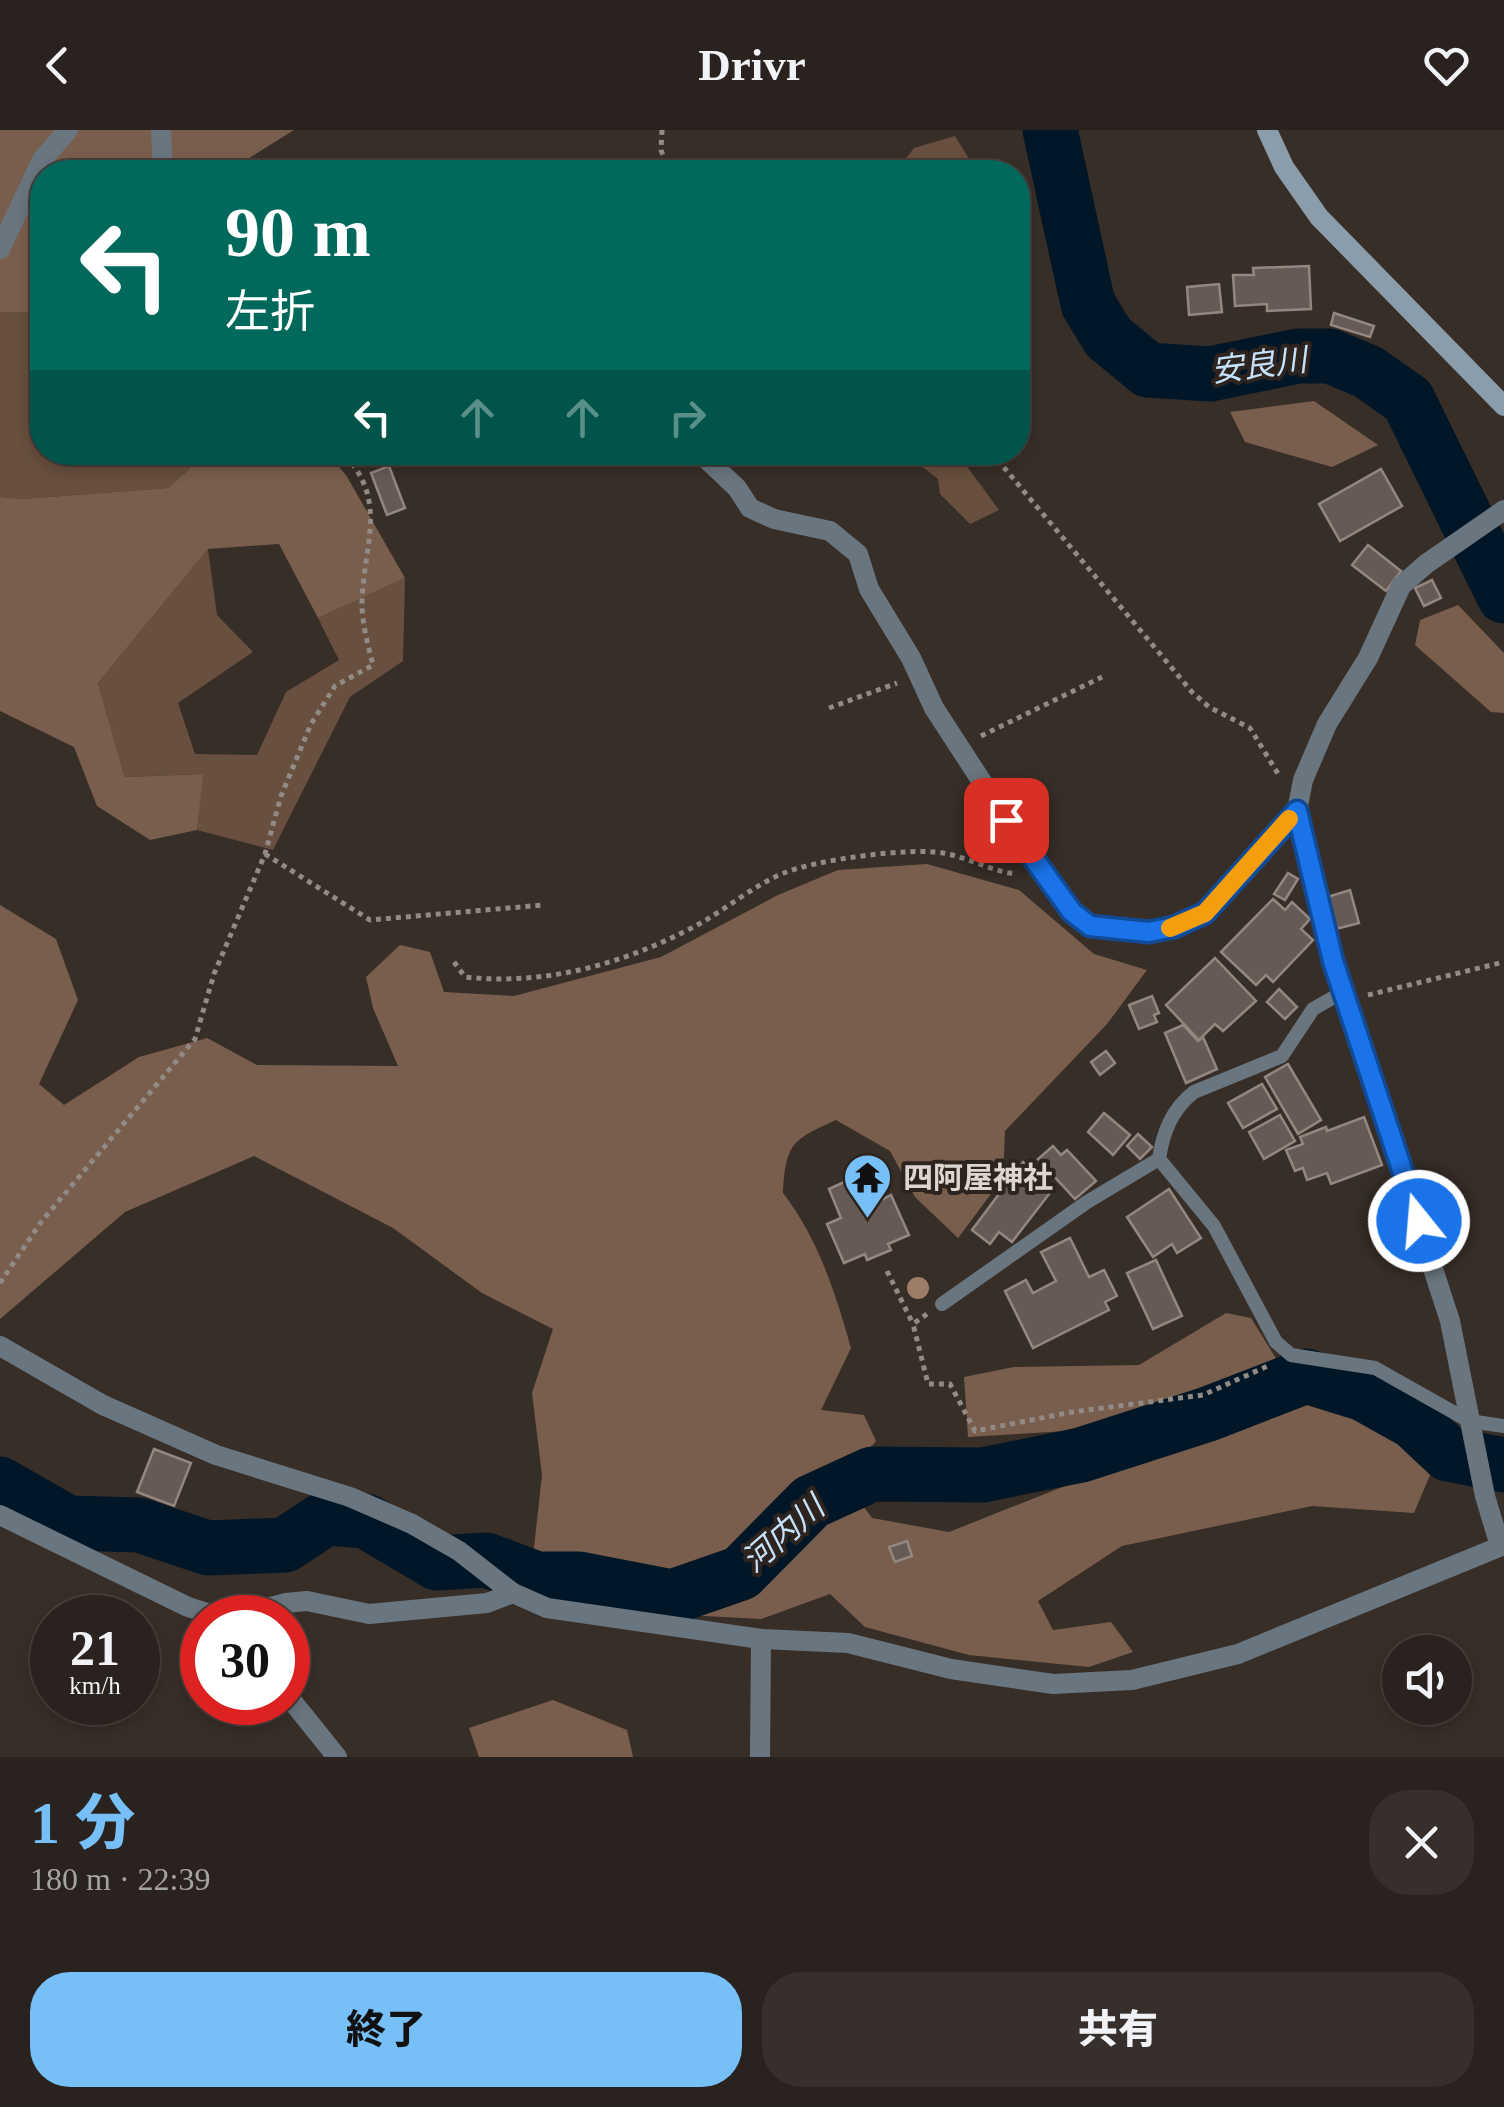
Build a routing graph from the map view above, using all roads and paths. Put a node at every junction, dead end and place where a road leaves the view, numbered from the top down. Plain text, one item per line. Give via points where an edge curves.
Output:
1 (68, 130) edge
2 (161, 130) edge
3 (662, 130) edge
4 (1267, 130) edge
5 (42, 160) edge
6 (162, 160) edge
7 (665, 160) edge
8 (30, 185) edge
9 (0, 249) edge
10 (1504, 406) edge
11 (354, 465) edge
12 (713, 465) edge
13 (1002, 465) edge
14 (1500, 511) edge
15 (918, 674) junction
16 (1102, 676) dead end
17 (829, 708) dead end
18 (960, 747) junction
19 (1297, 811) junction
20 (265, 854) junction
21 (1044, 874) junction
22 (543, 904) dead end
23 (454, 962) dead end
24 (1504, 962) edge
25 (1344, 996) junction
26 (1159, 1158) junction
27 (887, 1271) dead end
28 (0, 1284) edge
29 (942, 1304) joint
30 (913, 1324) junction
31 (0, 1346) edge
32 (1292, 1355) junction
33 (1469, 1420) junction
34 (1504, 1426) edge
35 (0, 1515) edge
36 (1502, 1546) edge
37 (514, 1593) junction
38 (180, 1602) edge
39 (310, 1602) edge
40 (761, 1639) junction
41 (310, 1723) edge
42 (337, 1757) edge
43 (760, 1757) edge

1 - 5 street
2 - 6 street
3 - 7 path
4 - 10 street via 1318,217
8 - 9 street
11 - 20 path via 370,501 362,599 373,665 335,686 310,724
12 - 15 street via 750,508 830,531 858,554 869,589
13 - 19 path via 1192,692 1250,728
14 - 19 street via 1401,586 1327,724
15 - 17 path
15 - 18 street
16 - 18 path
18 - 21 street
19 - 21 street via 1205,913 1174,927 1149,932 1090,926
19 - 25 street
20 - 22 path via 370,920
20 - 28 path via 214,974 195,1039 42,1222
21 - 23 path via 1010,874 942,853 899,851 785,872 683,931 553,978 465,977
24 - 25 path
25 - 26 lane via 1313,1009 1282,1056 1182,1101 1163,1133
25 - 33 street via 1450,1321
26 - 29 lane
26 - 32 lane via 1214,1226 1276,1342
27 - 30 path
29 - 30 path
30 - 32 path via 928,1384 950,1384 975,1431 1203,1394
31 - 37 street via 103,1406 216,1456 350,1497 412,1524
32 - 33 lane via 1375,1368
33 - 34 lane
33 - 36 street
35 - 38 street
36 - 40 street via 1238,1654 1132,1680 1053,1684 951,1669 848,1643
37 - 39 street via 487,1604 369,1614
37 - 40 street via 546,1608
40 - 43 street
41 - 42 street

